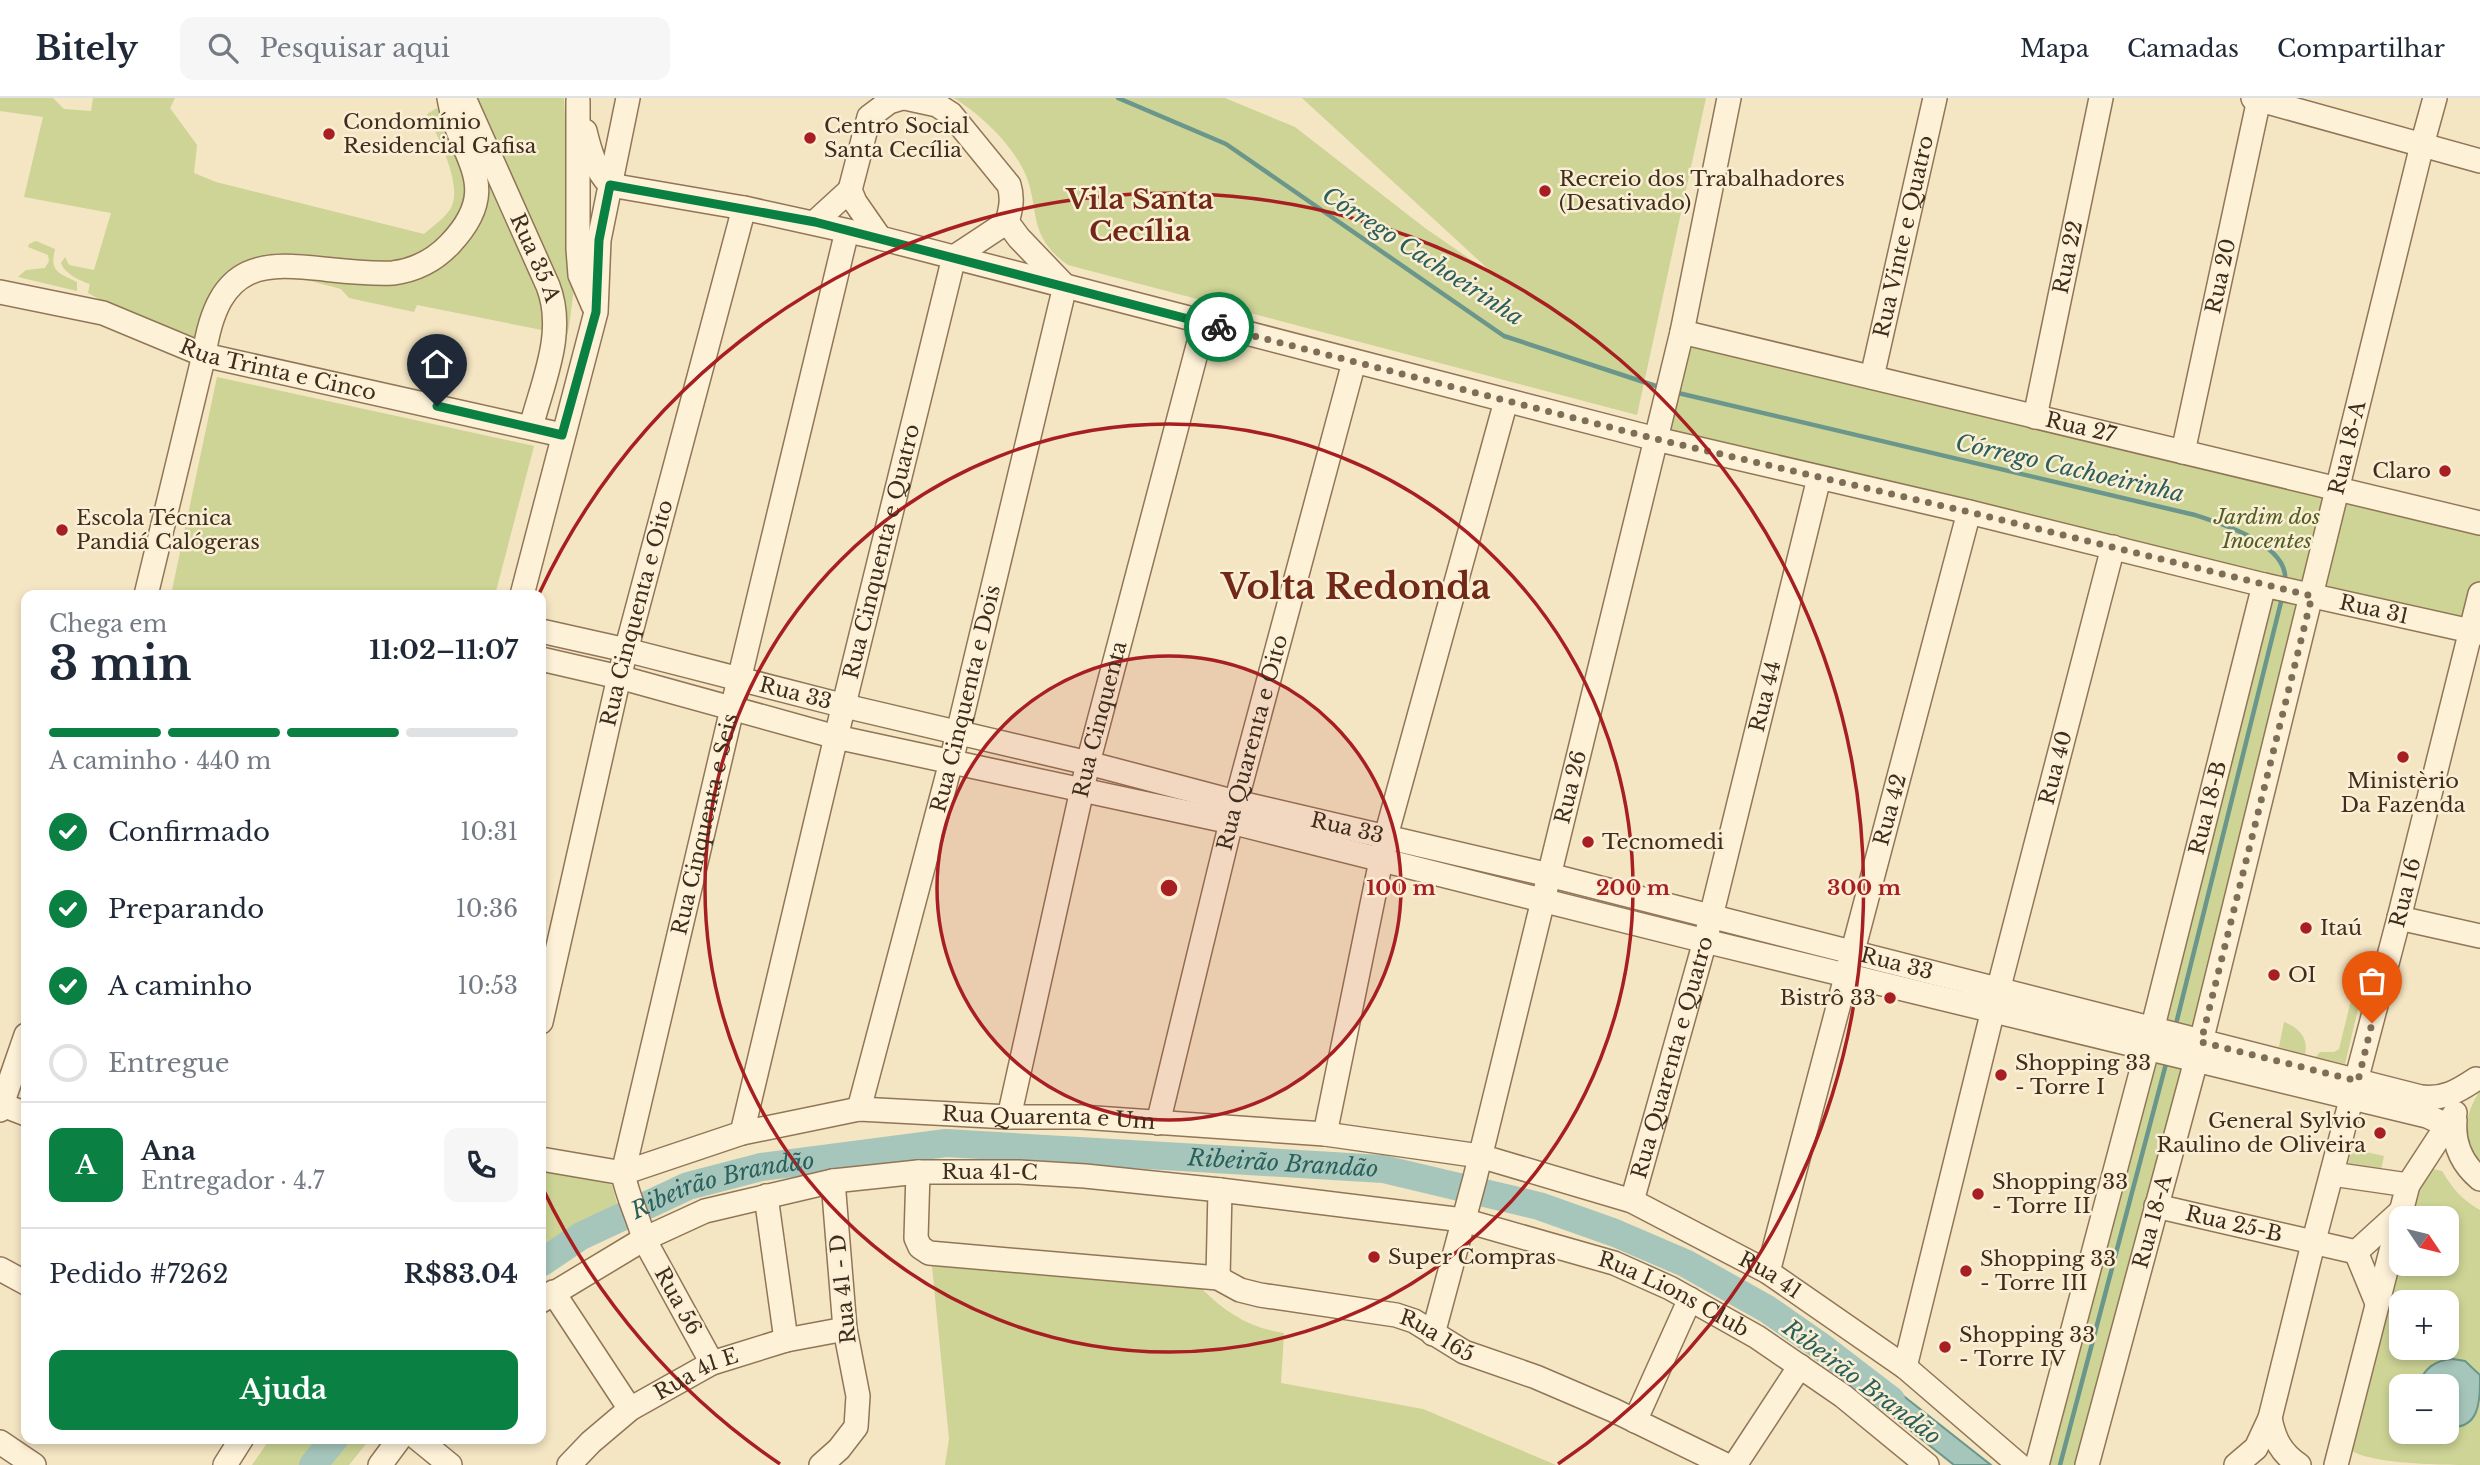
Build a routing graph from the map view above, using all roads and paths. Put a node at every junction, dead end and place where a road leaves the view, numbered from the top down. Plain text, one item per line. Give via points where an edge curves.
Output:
1 (449, 98) edge
2 (464, 98) edge
3 (628, 98) edge
4 (903, 98) edge
5 (1729, 98) edge
6 (1935, 98) edge
7 (2101, 98) edge
8 (2435, 98) edge
9 (578, 99) edge
10 (2256, 99) edge
11 (2422, 145) junction
12 (2480, 161) edge
13 (610, 185) junction
14 (850, 190) junction
15 (744, 208) junction
16 (815, 222) junction
17 (1007, 222) junction
18 (847, 231) junction
19 (880, 238) junction
20 (954, 257) junction
21 (1065, 286) junction
22 (0, 292) edge
23 (596, 312) junction
24 (1204, 323) junction
25 (1682, 332) junction
26 (204, 355) junction
27 (1354, 362) junction
28 (1872, 377) junction
29 (1506, 401) junction
30 (2035, 417) junction
31 (531, 427) junction
32 (1658, 428) junction
33 (562, 435) junction
34 (2183, 452) junction
35 (1819, 478) junction
36 (2338, 489) junction
37 (1969, 512) junction
38 (2480, 523) edge
39 (2113, 547) junction
40 (2267, 586) junction
41 (147, 590) edge
42 (523, 590) edge
43 (2480, 594) edge
44 (2307, 595) junction
45 (546, 632) edge
46 (2475, 632) edge
47 (626, 650) junction
48 (546, 660) edge
49 (619, 677) junction
50 (740, 678) junction
51 (845, 706) junction
52 (732, 709) junction
53 (957, 732) junction
54 (836, 737) junction
55 (951, 762) junction
56 (1088, 762) junction
57 (1082, 789) junction
58 (1233, 812) junction
59 (1386, 836) junction
60 (1381, 859) junction
61 (1549, 875) junction
62 (1542, 901) junction
63 (1710, 916) junction
64 (2399, 918) junction
65 (2480, 936) edge
66 (1705, 941) junction
67 (1854, 952) junction
68 (1845, 975) junction
69 (546, 999) edge
70 (1996, 1000) junction
71 (2152, 1039) junction
72 (21, 1049) edge
73 (2195, 1050) junction
74 (2478, 1077) edge
75 (2355, 1090) junction
76 (1, 1106) edge
77 (859, 1109) junction
78 (21, 1112) edge
79 (1009, 1117) junction
80 (1158, 1123) junction
81 (2452, 1124) junction
82 (742, 1133) junction
83 (1325, 1134) junction
84 (1480, 1156) junction
85 (546, 1160) edge
86 (918, 1172) junction
87 (2332, 1174) junction
88 (2480, 1178) edge
89 (833, 1181) junction
90 (625, 1182) junction
91 (2408, 1185) junction
92 (1220, 1190) junction
93 (766, 1196) junction
94 (1632, 1201) junction
95 (2156, 1206) junction
96 (2402, 1206) edge
97 (1463, 1220) junction
98 (2389, 1222) edge
99 (641, 1230) junction
100 (2313, 1244) junction
101 (2356, 1252) junction
102 (2389, 1257) edge
103 (0, 1269) edge
104 (1768, 1272) junction
105 (1218, 1278) junction
106 (21, 1280) edge
107 (547, 1297) edge
108 (1690, 1299) junction
109 (2377, 1303) junction
110 (845, 1329) junction
111 (1433, 1334) junction
112 (786, 1340) junction
113 (712, 1363) junction
114 (1800, 1366) junction
115 (1905, 1367) junction
116 (630, 1409) junction
117 (2270, 1418) junction
118 (1635, 1421) junction
119 (0, 1442) edge
120 (238, 1444) edge
121 (396, 1444) edge
122 (424, 1444) edge
123 (34, 1465) edge
124 (225, 1465) edge
125 (380, 1465) edge
126 (450, 1465) edge
127 (569, 1465) edge
128 (821, 1465) edge
129 (1726, 1465) edge
130 (1735, 1465) edge
131 (1927, 1465) edge
132 (2019, 1465) edge
133 (2037, 1465) edge
134 (2087, 1465) edge
135 (2236, 1465) edge
136 (2267, 1465) edge
137 (2284, 1465) edge
138 (2300, 1465) edge
139 (2336, 1465) edge

1 - 26 street via 477,188 471,215 448,246 422,265 404,271 359,273 269,266 247,272 233,282 218,305
2 - 31 street, Rua 35 A via 556,311 555,336
3 - 13 street
4 - 14 street via 869,117
4 - 17 street via 937,105 951,114 1009,185
5 - 25 street
6 - 28 street, Rua Vinte e Quatro
7 - 30 street, Rua 22
8 - 11 street, Rua 18-A
9 - 13 street via 589,150 598,172
9 - 23 street via 580,275
10 - 11 street
10 - 34 street, Rua 20
11 - 12 street
11 - 36 street, Rua 18-A
13 - 15 street
13 - 23 street via 599,240
14 - 16 street
14 - 19 street
15 - 16 street
15 - 47 street, Rua Cinquenta e Oito
16 - 18 street
17 - 20 street
17 - 21 street
18 - 19 street
18 - 50 street, Rua Cinquenta e Seis
19 - 20 street
20 - 21 street, Rua 31
20 - 51 street, Rua Cinquenta e Quatro
21 - 24 street, Rua 31
21 - 53 street, Rua Cinquenta e Dois
22 - 26 street, Rua Trinta e Cinco via 103,313
23 - 33 street
24 - 27 street, Rua 31
24 - 56 street, Rua Cinquenta
25 - 28 street, Rua 27
25 - 32 street, Rua 26
26 - 31 street, Rua Trinta e Cinco
26 - 41 street
27 - 29 street, Rua 31
27 - 58 street, Rua Quarenta e Oito
28 - 30 street, Rua 27
29 - 32 street, Rua 31
29 - 59 street
30 - 34 street, Rua 27
31 - 33 street, Rua Trinta e Cinco
32 - 35 street, Rua 31
32 - 61 street, Rua 26
33 - 42 street
34 - 36 street, Rua 27
35 - 37 street, Rua 31
35 - 63 street, Rua 44
36 - 38 street, Rua 27
36 - 44 street, Rua 18-A
37 - 39 street, Rua 31
37 - 67 street, Rua 42
39 - 40 street, Rua 31
39 - 70 street, Rua 40
40 - 44 street, Rua 31
40 - 71 street, Rua 18-B
43 - 46 street, Rua 16
44 - 46 street, Rua 31
44 - 73 street, Rua 18-A
45 - 47 street, Rua 33
46 - 64 street, Rua 16
47 - 49 street, Rua Cinquenta e Oito
47 - 50 street, Rua 33
48 - 49 street, Rua 33
49 - 52 street, Rua 33
49 - 69 street, Rua Cinquenta e Oito
50 - 51 street, Rua 33
50 - 52 street, Rua Cinquenta e Seis
51 - 53 street, Rua 33
51 - 54 street, Rua Cinquenta e Quatro
52 - 54 street, Rua 33
52 - 90 street, Rua Cinquenta e Seis
53 - 55 street, Rua Cinquenta e Dois
53 - 56 street, Rua 33
54 - 55 street, Rua 33
54 - 82 street, Rua Cinquenta e Quatro
55 - 57 street, Rua 33
55 - 77 street, Rua Cinquenta e Dois
56 - 57 street, Rua Cinquenta
56 - 58 street, Rua 33
57 - 58 street, Rua 33
57 - 79 street, Rua Cinquenta
58 - 59 street, Rua 33
58 - 60 street, Rua 33
58 - 80 street, Rua Quarenta e Oito
59 - 60 street
59 - 61 street, Rua 33
60 - 62 street, Rua 33
60 - 83 street
61 - 62 street, Rua 26
61 - 63 street, Rua 33
62 - 66 street, Rua 33
62 - 84 street, Rua 26
63 - 66 street, Rua Quarenta e Quatro
63 - 67 street, Rua 33
64 - 65 street
64 - 75 street, Rua 16
66 - 68 street, Rua 33
66 - 94 street, Rua Quarenta e Quatro
67 - 68 street, Rua 42
67 - 70 street, Rua 33
68 - 70 street, Rua 33
68 - 104 street, Rua 42
70 - 71 street, Rua 33
70 - 115 street, Rua 40
71 - 73 street, Rua 33
71 - 133 street, Rua 18-B
72 - 76 street
73 - 75 street
73 - 95 street, Rua 18-A
74 - 75 street via 2451,1094 2429,1098
74 - 81 street via 2463,1094
75 - 81 street
75 - 87 street, Rua 16
76 - 78 street
77 - 79 street, Rua Quarenta e Um
77 - 82 street, Rua Quarenta e Um
79 - 80 street, Rua Quarenta e Um
80 - 83 street, Rua Quarenta e Um
81 - 88 street via 2458,1152
81 - 91 street
82 - 90 street, Rua Quarenta e Um
83 - 84 street, Rua Quarenta e Um
84 - 94 street, Rua 41
84 - 97 street, Rua 26
85 - 90 street
86 - 89 street, Rua 41-C
86 - 92 street, Rua 41-C via 1018,1171
86 - 105 street, Rua 165 via 916,1238 929,1253
87 - 91 street
87 - 100 street, Rua 16
89 - 93 street, Rua 41-C
89 - 110 street, Rua 41 - D
90 - 99 street, Rua 56
91 - 96 street
92 - 97 street, Rua 41-C
92 - 105 street
93 - 99 street, Rua 41-C
93 - 112 street
94 - 104 street, Rua 41
95 - 100 street, Rua 25-B
95 - 134 street, Rua 18-A
97 - 108 street, Rua Lions Club via 1614,1263
97 - 111 street, Rua 26
98 - 101 street
99 - 107 street, Rua 41-C
99 - 113 street, Rua 56
100 - 101 street, Rua 25-B
100 - 117 street, Rua 16
101 - 109 street
102 - 109 street
103 - 106 street
104 - 115 street, Rua 41
105 - 111 street, Rua 165 via 1260,1295 1396,1315
107 - 116 street
108 - 114 street, Rua Lions Club
108 - 118 street
109 - 139 street
110 - 112 street, Rua 41 E
110 - 128 street, Rua 41 - D via 858,1396 856,1427
111 - 118 street, Rua 165 via 1464,1352 1536,1377
112 - 113 street, Rua 41 E
113 - 116 street, Rua 41 E
114 - 130 street
114 - 131 street, Rua Lions Club
115 - 132 street, Rua 41
116 - 127 street, Rua 41 E
117 - 135 street, Rua 16 via 2256,1448
117 - 138 street via 2280,1449
118 - 129 street, Rua 165
119 - 123 street
120 - 124 street
121 - 125 street
122 - 126 street
136 - 137 street

